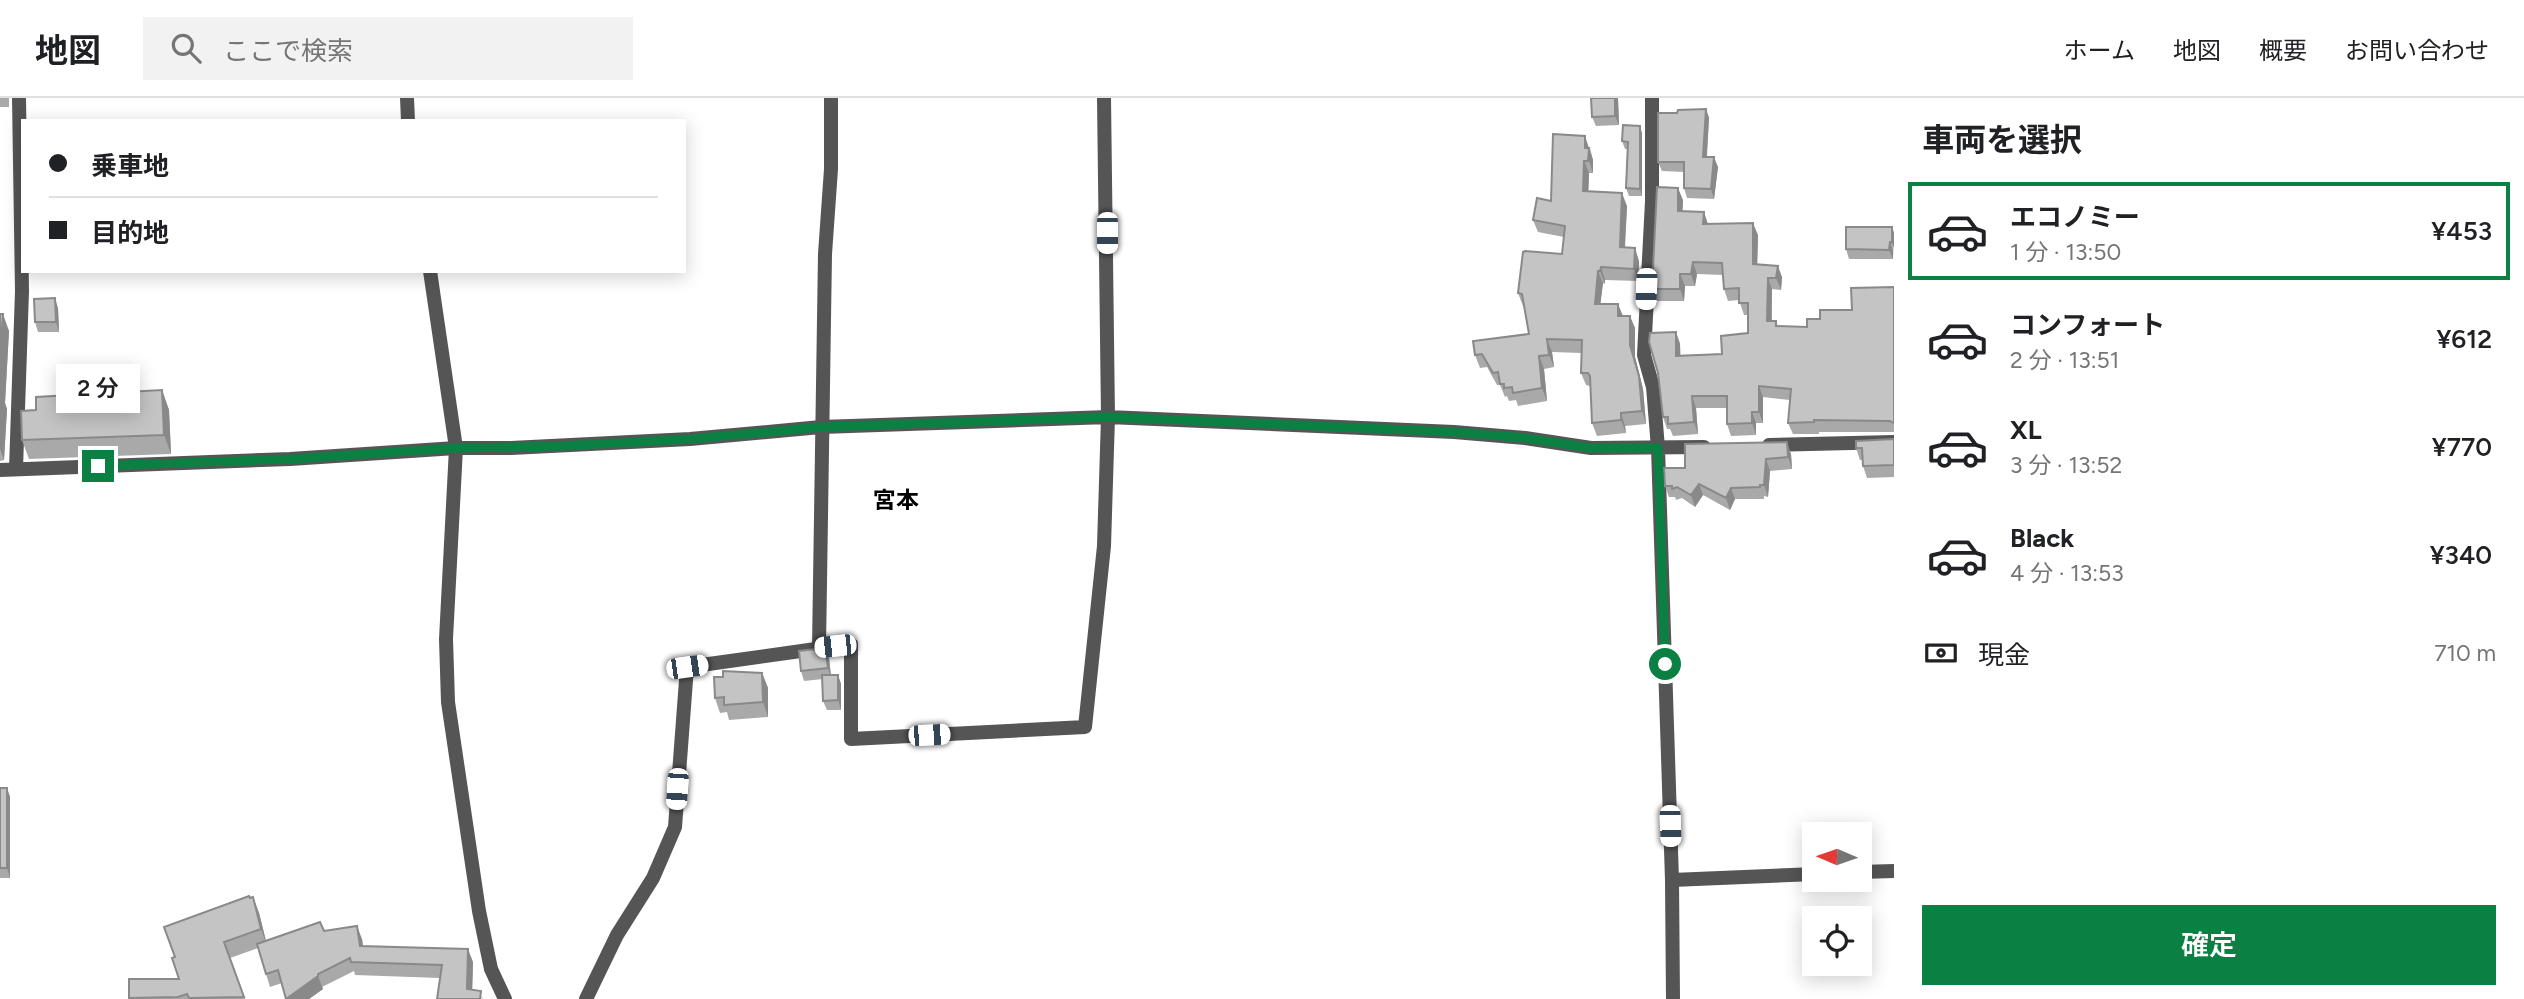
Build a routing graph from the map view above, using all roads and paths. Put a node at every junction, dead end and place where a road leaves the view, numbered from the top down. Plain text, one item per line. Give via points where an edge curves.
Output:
1 (19, 98) edge
2 (407, 98) edge
3 (831, 98) edge
4 (1104, 98) edge
5 (1652, 98) edge
6 (408, 119) edge
7 (21, 227) edge
8 (22, 273) edge
9 (430, 273) edge
10 (1108, 417) junction
11 (821, 427) junction
12 (1894, 442) edge
13 (1755, 445) edge
14 (1714, 446) edge
15 (456, 448) junction
16 (1658, 448) junction
17 (16, 469) junction
18 (0, 470) edge
19 (819, 648) junction
20 (1894, 871) edge
21 (1872, 872) edge
22 (1802, 875) edge
23 (1672, 880) junction
24 (505, 999) edge
25 (586, 999) edge
26 (1673, 999) edge

1 - 7 street
2 - 6 street
3 - 11 street
4 - 10 street
5 - 16 street via 1644,355 1653,387
8 - 17 street
9 - 15 street
10 - 11 street
10 - 16 street via 1454,432 1591,448
10 - 19 street via 1104,546 1085,727 851,739 851,645
11 - 15 street via 690,439
11 - 19 street
12 - 13 street
14 - 16 street
15 - 17 street
15 - 24 street via 446,639 448,702 479,911 491,969
16 - 23 street
17 - 18 street
19 - 25 street via 687,667 675,827 653,878 617,934
20 - 21 street
22 - 23 street
23 - 26 street

